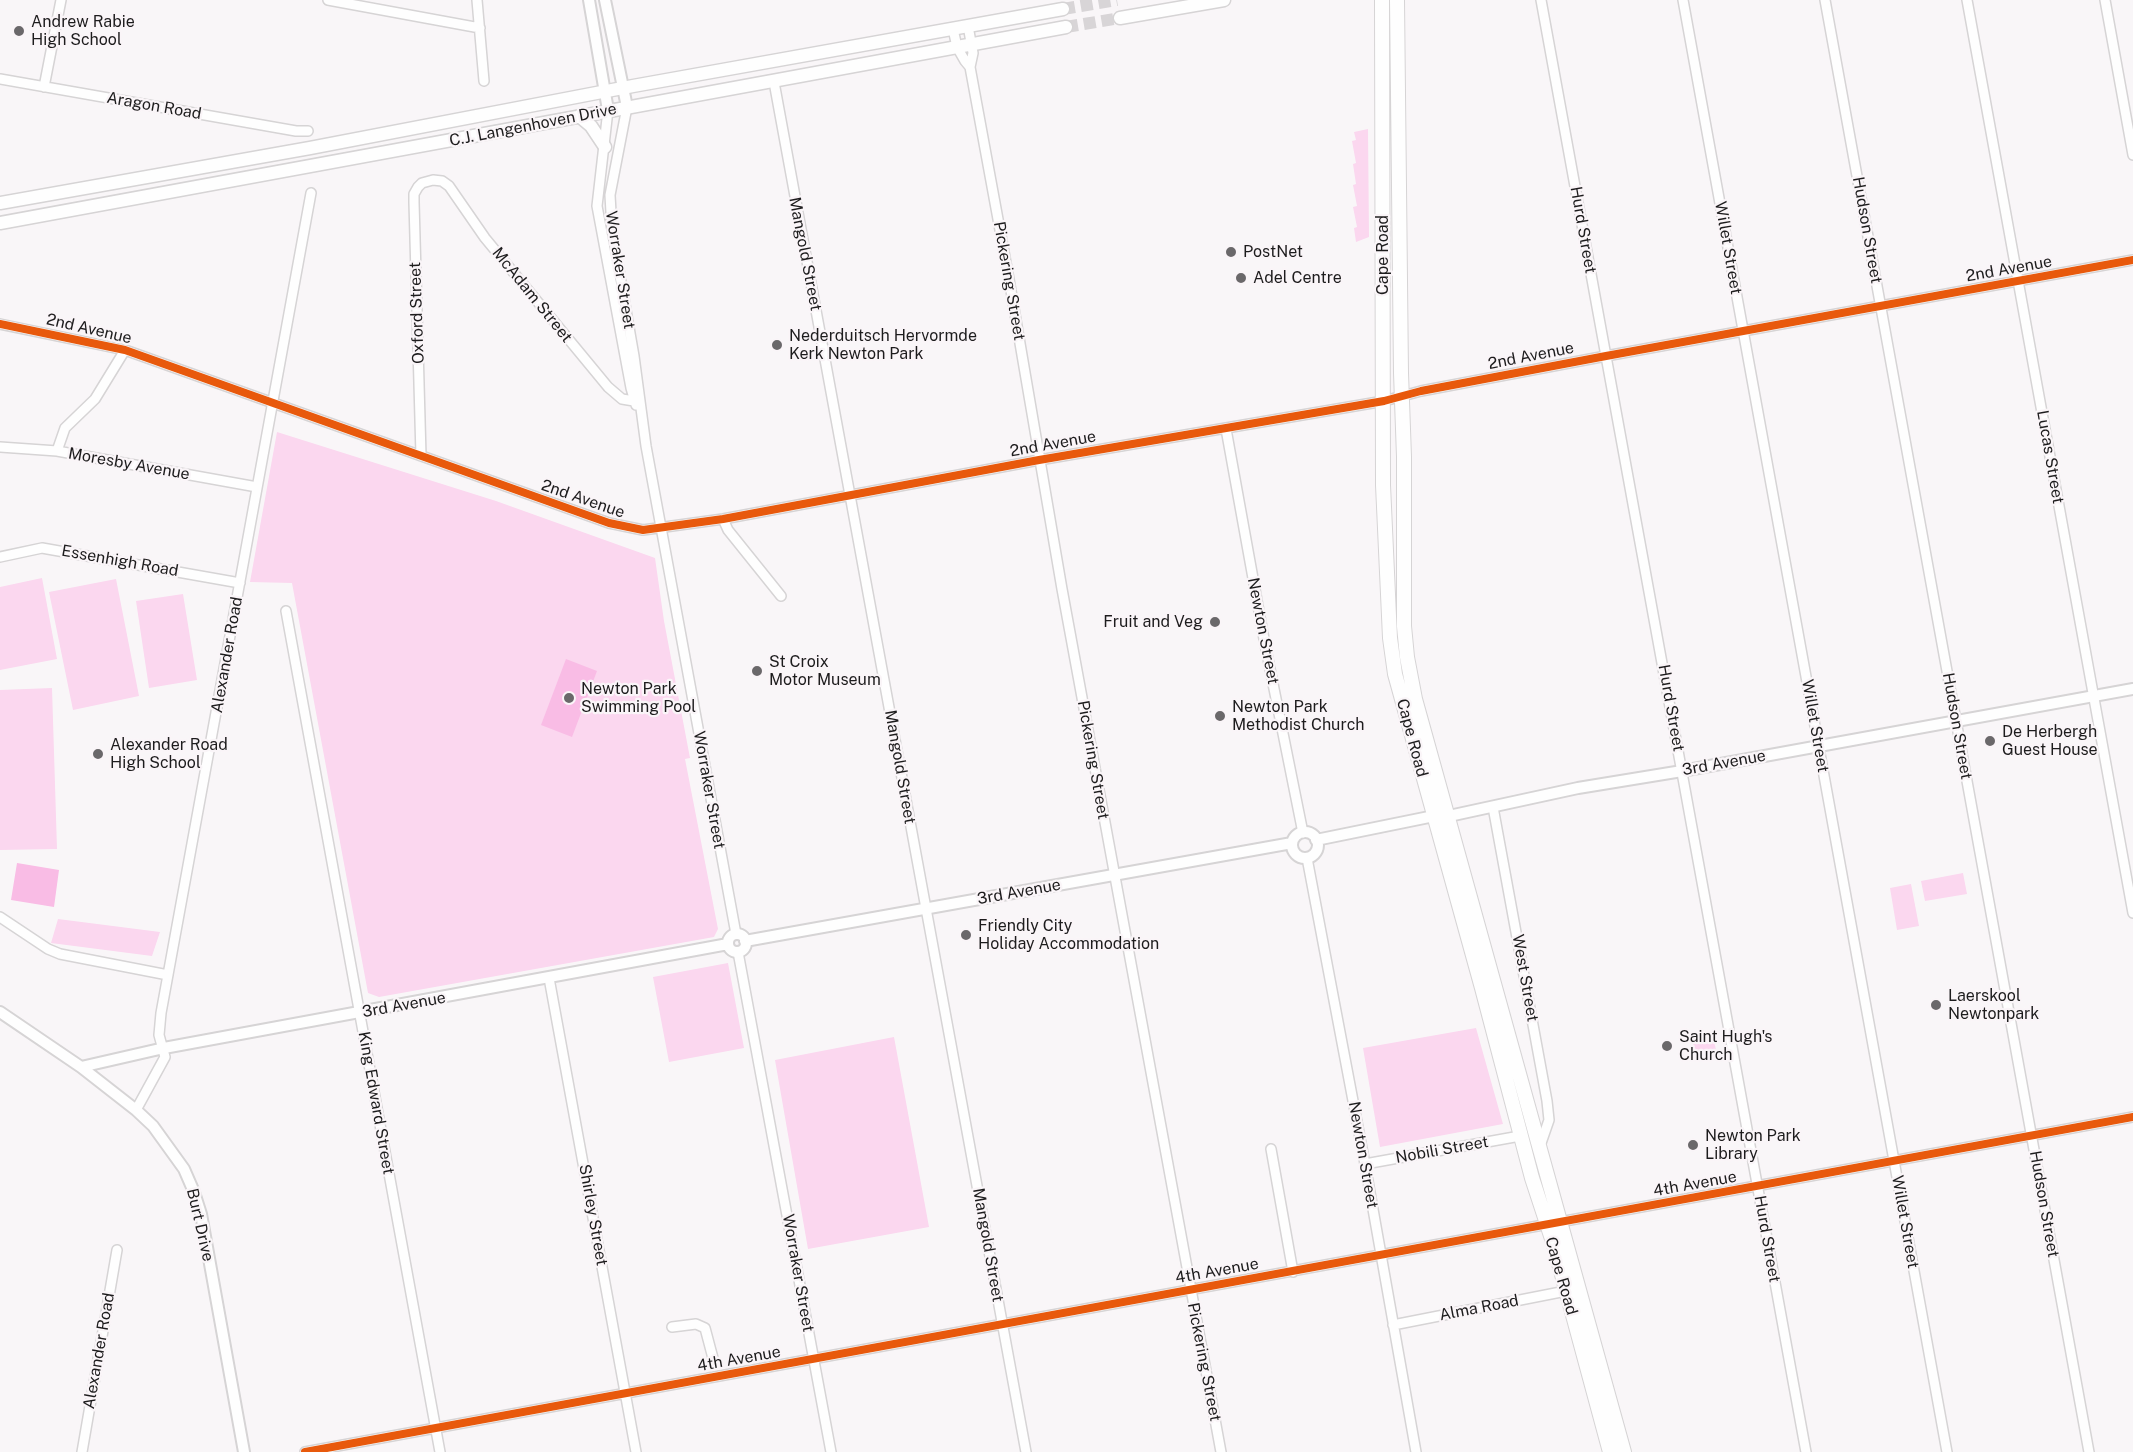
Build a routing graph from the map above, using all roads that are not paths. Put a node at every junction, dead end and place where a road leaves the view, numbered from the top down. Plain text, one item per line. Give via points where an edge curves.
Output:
1 (61, 0) edge
2 (328, 0) edge
3 (477, 0) edge
4 (589, 0) edge
5 (605, 0) edge
6 (1224, 0) edge
7 (1382, 0) edge
8 (1397, 0) edge
9 (1541, 0) edge
10 (1683, 0) edge
11 (1825, 0) edge
12 (1966, 0) edge
13 (2105, 0) edge
14 (344, 1) edge
15 (1063, 9) tunnel mouth
16 (1120, 18) tunnel mouth
17 (968, 26) junction
18 (480, 27) junction
19 (1066, 27) tunnel mouth
20 (953, 28) junction
21 (972, 44) junction
22 (957, 47) junction
23 (970, 67) junction
24 (0, 79) edge
25 (484, 81) dead end
26 (774, 82) junction
27 (44, 87) junction
28 (622, 88) junction
29 (605, 92) junction
30 (627, 107) junction
31 (608, 110) junction
32 (579, 116) junction
33 (308, 131) dead end
34 (604, 147) junction
35 (2133, 155) edge
36 (433, 180) joint
37 (311, 193) dead end
38 (0, 203) edge
39 (0, 223) edge
40 (2133, 260) edge
41 (2018, 281) junction
42 (1880, 306) junction
43 (0, 324) edge
44 (1743, 331) junction
45 (125, 350) junction
46 (1606, 356) junction
47 (1402, 396) junction
48 (1384, 401) junction
49 (273, 402) junction
50 (637, 402) junction
51 (1226, 429) junction
52 (0, 447) edge
53 (57, 451) junction
54 (421, 456) junction
55 (1039, 460) junction
56 (257, 487) junction
57 (850, 495) junction
58 (723, 519) junction
59 (662, 528) junction
60 (0, 557) edge
61 (240, 582) junction
62 (781, 596) dead end
63 (286, 611) dead end
64 (2133, 689) edge
65 (2093, 696) junction
66 (1956, 721) junction
67 (1819, 745) junction
68 (1682, 771) junction
69 (1493, 807) junction
70 (1434, 816) junction
71 (1449, 816) junction
72 (1303, 832) junction
73 (1316, 840) junction
74 (1292, 843) junction
75 (1307, 858) junction
76 (1115, 874) junction
77 (926, 909) junction
78 (2133, 913) edge
79 (0, 917) edge
80 (736, 934) junction
81 (745, 941) junction
82 (728, 944) junction
83 (738, 952) junction
84 (168, 975) junction
85 (549, 978) junction
86 (0, 1012) edge
87 (359, 1013) junction
88 (164, 1048) junction
89 (81, 1067) junction
90 (136, 1110) junction
91 (2133, 1117) edge
92 (1520, 1136) junction
93 (2032, 1136) junction
94 (1540, 1147) junction
95 (1271, 1149) dead end
96 (1894, 1162) junction
97 (1365, 1164) junction
98 (1758, 1186) junction
99 (1561, 1221) junction
100 (1546, 1224) junction
101 (117, 1250) dead end
102 (1380, 1256) junction
103 (1293, 1272) junction
104 (1191, 1289) junction
105 (1566, 1291) junction
106 (1003, 1324) junction
107 (1393, 1325) junction
108 (672, 1327) dead end
109 (814, 1359) junction
110 (714, 1362) dead end
111 (625, 1393) junction
112 (436, 1428) junction
113 (82, 1452) edge
114 (244, 1452) edge
115 (305, 1452) edge
116 (440, 1452) edge
117 (636, 1452) edge
118 (831, 1452) edge
119 (1026, 1452) edge
120 (1221, 1452) edge
121 (1416, 1452) edge
122 (1610, 1452) edge
123 (1624, 1452) edge
124 (1806, 1452) edge
125 (1947, 1452) edge
126 (2089, 1452) edge

1 - 27 street
2 - 14 street
3 - 18 street
4 - 29 street
5 - 28 street
6 - 16 main road
7 - 48 main road, Cape Road
8 - 47 main road, Cape Road
9 - 46 street, Hurd Street
10 - 44 street, Willet Street
11 - 42 street, Hudson Street
12 - 41 street, Lucas Street
13 - 35 street
14 - 18 street
15 - 17 main road, C.J. Langenhoven Drive
17 - 20 main road, C.J. Langenhoven Drive
17 - 21 street, Pickering Street
18 - 25 street
19 - 21 main road, C.J. Langenhoven Drive
20 - 22 street, Pickering Street
20 - 28 main road, C.J. Langenhoven Drive
21 - 22 main road, C.J. Langenhoven Drive
21 - 23 street, Pickering Street
22 - 23 street, Pickering Street
22 - 26 main road, C.J. Langenhoven Drive
23 - 55 street, Pickering Street
24 - 27 street, Aragon Road
26 - 30 main road, C.J. Langenhoven Drive
26 - 57 street, Mangold Street
27 - 33 street, Aragon Road
28 - 29 main road, C.J. Langenhoven Drive
28 - 30 street
29 - 31 street
29 - 38 main road, C.J. Langenhoven Drive
30 - 31 main road, C.J. Langenhoven Drive
30 - 50 street, Worraker Street via 609,203 634,356
31 - 32 main road, C.J. Langenhoven Drive
31 - 34 street, Worraker Street
32 - 34 main road via 591,126
32 - 39 main road, C.J. Langenhoven Drive
34 - 50 street, Worraker Street via 597,206 631,388
36 - 50 street, McAdam Street via 449,186 485,238 608,387 622,399
36 - 54 street, Oxford Street via 418,187 414,194
37 - 49 street, Alexander Road
40 - 41 street, 2nd Avenue
41 - 42 street, 2nd Avenue
41 - 65 street, Lucas Street
42 - 44 street, 2nd Avenue
42 - 66 street, Hudson Street
43 - 45 street, 2nd Avenue
44 - 46 street, 2nd Avenue
44 - 67 street, Willet Street
45 - 49 street, 2nd Avenue
45 - 53 street via 94,399 65,428
46 - 47 street, 2nd Avenue
46 - 68 street, Hurd Street
47 - 48 street, 2nd Avenue
47 - 71 main road, Cape Road via 1407,657
48 - 51 street, 2nd Avenue
48 - 70 main road, Cape Road via 1383,485 1390,638 1403,709
49 - 54 street, 2nd Avenue
49 - 56 street, Alexander Road
50 - 59 street, Worraker Street
51 - 55 street, 2nd Avenue
51 - 72 street, Newton Street
52 - 53 street, Moresby Avenue
53 - 56 street, Moresby Avenue
54 - 59 street, 2nd Avenue via 609,524 643,530
55 - 57 street, 2nd Avenue
55 - 76 street, Pickering Street
56 - 61 street, Alexander Road
57 - 58 street, 2nd Avenue
57 - 77 street, Mangold Street
58 - 59 street, 2nd Avenue
58 - 62 street
59 - 80 street, Worraker Street
60 - 61 street, Essenhigh Road via 42,548
61 - 84 street, Alexander Road
63 - 87 street, King Edward Street
64 - 65 street, 3rd Avenue
65 - 66 street, 3rd Avenue
65 - 78 street, Lucas Street
66 - 67 street, 3rd Avenue
66 - 93 street, Hudson Street
67 - 68 street, 3rd Avenue
67 - 96 street, Willet Street
68 - 69 street, 3rd Avenue
68 - 98 street, Hurd Street
69 - 71 street, 3rd Avenue
69 - 94 street, West Street via 1549,1119
70 - 71 street, 3rd Avenue
70 - 73 street, 3rd Avenue
70 - 92 main road, Cape Road
71 - 94 main road, Cape Road
72 - 73 street
72 - 74 street
73 - 75 street via 1316,851
74 - 75 street via 1296,854
74 - 76 street, 3rd Avenue
75 - 97 street, Newton Street
76 - 77 street, 3rd Avenue
76 - 104 street, Pickering Street
77 - 81 street, 3rd Avenue
77 - 106 street, Mangold Street
79 - 84 street via 60,954
80 - 81 street
80 - 82 street
81 - 83 street
82 - 83 street
82 - 85 street, 3rd Avenue
83 - 109 street, Worraker Street
84 - 88 street, Alexander Road via 159,1029
85 - 87 street, 3rd Avenue
85 - 111 street, Shirley Street
86 - 89 street, Burt Drive
87 - 88 street, 3rd Avenue
87 - 112 street, King Edward Street
88 - 89 street, 3rd Avenue
88 - 90 street, Alexander Road via 164,1062
89 - 90 street, Burt Drive
90 - 114 street, Burt Drive via 179,1161 196,1198
91 - 93 street, 4th Avenue
92 - 97 street, Nobili Street
92 - 100 main road, Cape Road
93 - 96 street, 4th Avenue
93 - 126 street, Hudson Street
94 - 99 main road, Cape Road
95 - 103 street
96 - 98 street, 4th Avenue
96 - 125 street, Willet Street
97 - 102 street, Newton Street
98 - 99 street, 4th Avenue
98 - 124 street, Hurd Street
99 - 100 street, 4th Avenue
99 - 123 main road, Cape Road
100 - 102 street, 4th Avenue
100 - 105 main road, Cape Road
101 - 113 street, Alexander Road
102 - 103 street, 4th Avenue
102 - 107 street, Newton Street
103 - 104 street, 4th Avenue
104 - 106 street, 4th Avenue
104 - 120 street, Pickering Street
105 - 107 street, Alma Road
105 - 122 main road, Cape Road
106 - 109 street, 4th Avenue
106 - 119 street, Mangold Street
107 - 121 street, Newton Street
108 - 110 street via 696,1324 705,1328
109 - 111 street, 4th Avenue
109 - 118 street, Worraker Street
111 - 112 street, 4th Avenue
111 - 117 street, Shirley Street
112 - 115 street, 4th Avenue
112 - 116 street, King Edward Street

